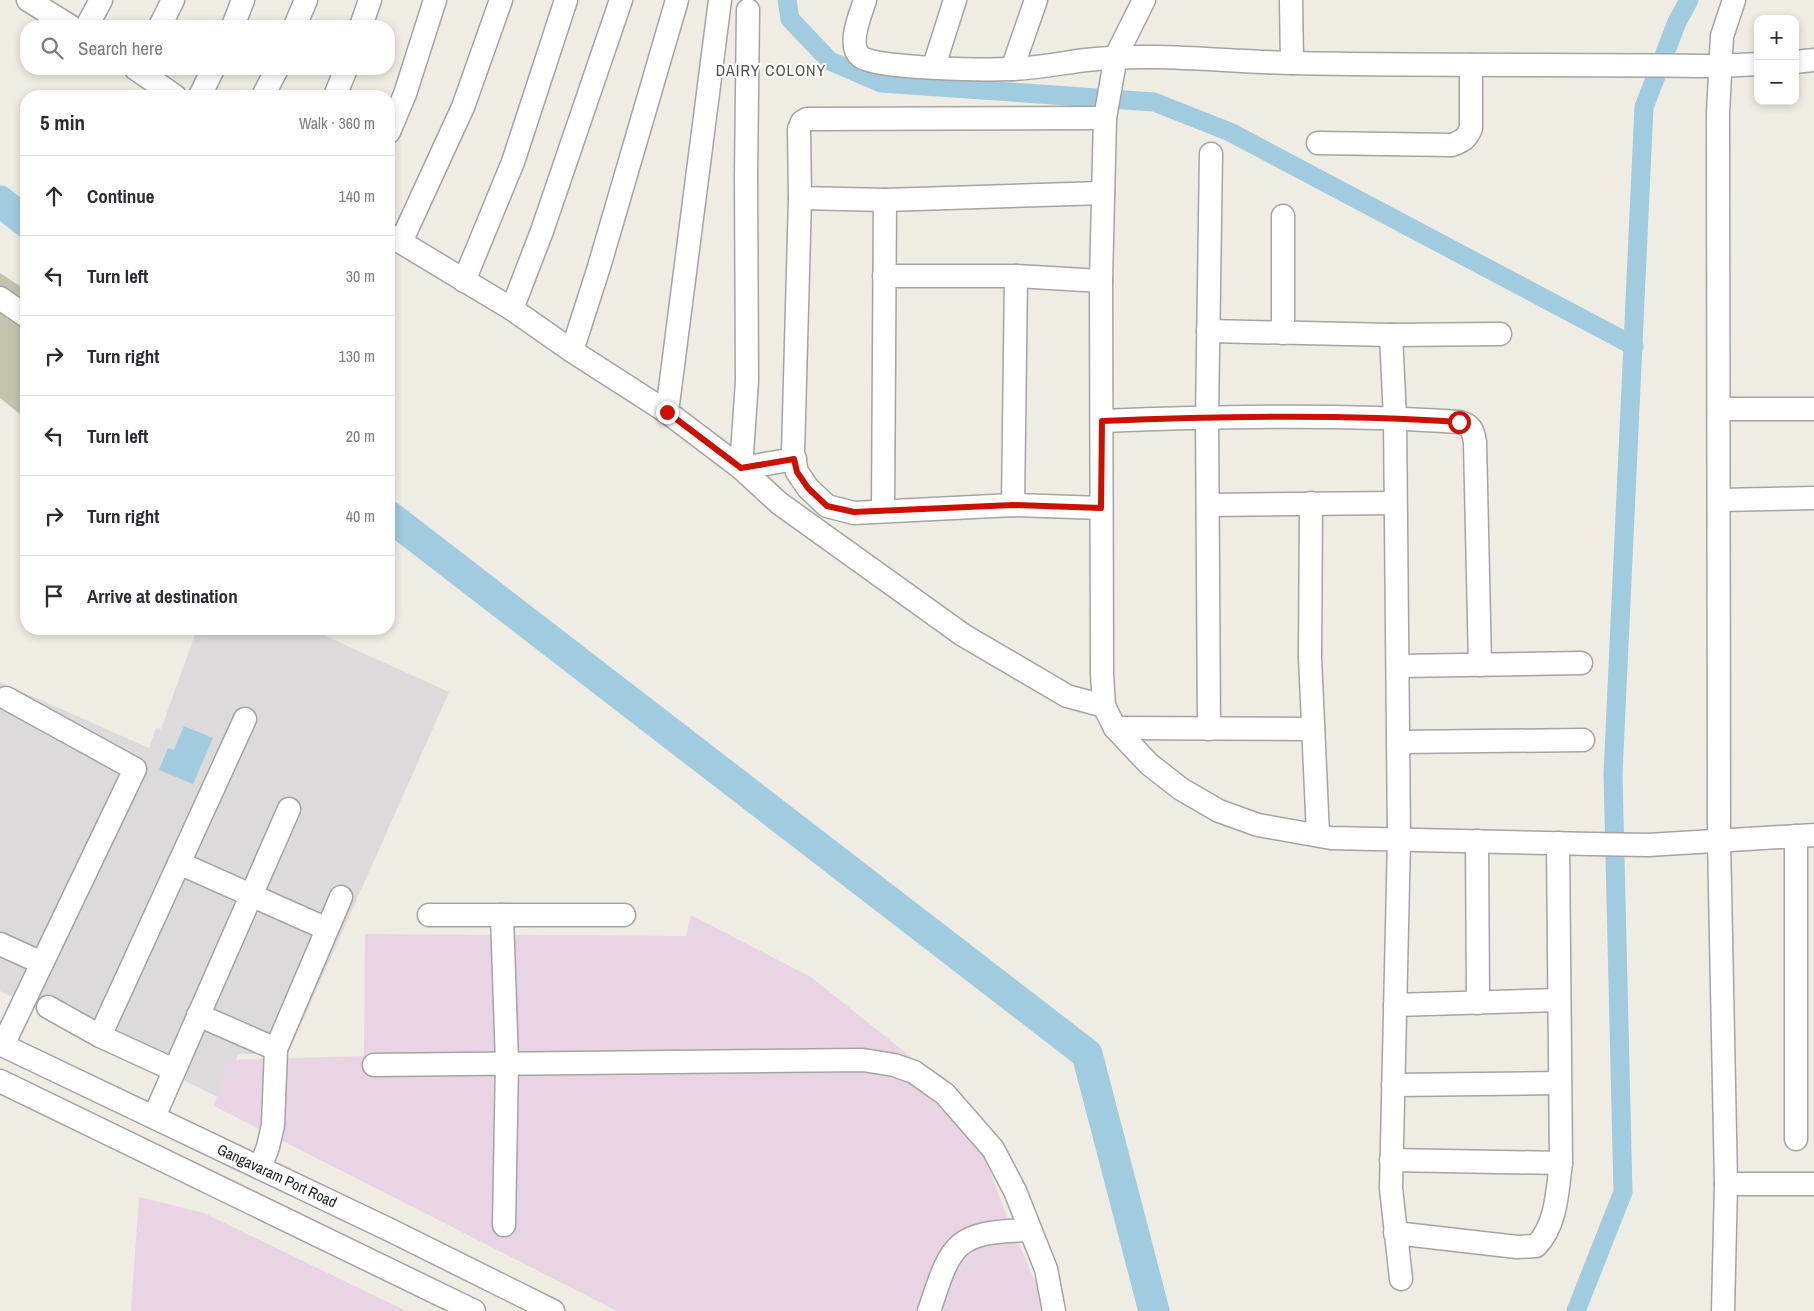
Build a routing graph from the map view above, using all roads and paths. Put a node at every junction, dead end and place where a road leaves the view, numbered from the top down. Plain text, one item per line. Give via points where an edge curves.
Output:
1 (28, 0) edge
2 (102, 0) edge
3 (172, 0) edge
4 (243, 0) edge
5 (306, 0) edge
6 (370, 0) edge
7 (435, 0) edge
8 (501, 0) edge
9 (566, 0) edge
10 (620, 0) edge
11 (677, 0) edge
12 (720, 0) edge
13 (865, 0) edge
14 (955, 0) edge
15 (1036, 0) edge
16 (1144, 0) edge
17 (1291, 0) edge
18 (1734, 0) edge
19 (748, 10) dead end
20 (60, 20) edge
21 (90, 20) edge
22 (163, 20) edge
23 (235, 20) edge
24 (298, 20) edge
25 (363, 20) edge
26 (1116, 56) junction
27 (1814, 60) edge
28 (1799, 62) edge
29 (1292, 63) junction
30 (1754, 64) edge
31 (1471, 65) junction
32 (934, 66) junction
33 (1719, 66) junction
34 (1012, 69) junction
35 (146, 75) edge
36 (210, 75) edge
37 (275, 75) edge
38 (344, 75) edge
39 (167, 90) edge
40 (203, 90) edge
41 (266, 90) edge
42 (337, 90) edge
43 (395, 118) edge
44 (1105, 118) junction
45 (1318, 143) dead end
46 (1211, 154) dead end
47 (1103, 193) junction
48 (800, 198) junction
49 (886, 200) junction
50 (1284, 216) dead end
51 (395, 239) edge
52 (884, 276) junction
53 (1016, 276) junction
54 (464, 281) junction
55 (1101, 281) junction
56 (0, 298) edge
57 (512, 309) junction
58 (20, 312) edge
59 (1208, 331) junction
60 (1283, 333) junction
61 (1500, 334) dead end
62 (1391, 335) junction
63 (572, 351) junction
64 (1719, 409) junction
65 (1814, 410) edge
66 (667, 412) junction
67 (1207, 416) junction
68 (1395, 418) junction
69 (1102, 421) junction
70 (794, 459) junction
71 (741, 468) junction
72 (1814, 498) edge
73 (1720, 500) junction
74 (1311, 503) junction
75 (1395, 503) junction
76 (1013, 505) junction
77 (1209, 505) junction
78 (1101, 508) junction
79 (883, 511) junction
80 (1581, 663) dead end
81 (1480, 665) junction
82 (1399, 666) junction
83 (6, 698) dead end
84 (1104, 706) junction
85 (245, 719) dead end
86 (1116, 728) junction
87 (1209, 729) junction
88 (1313, 729) junction
89 (1583, 740) dead end
90 (1399, 742) junction
91 (289, 809) dead end
92 (1318, 835) junction
93 (1805, 836) edge
94 (1399, 839) junction
95 (1719, 839) junction
96 (1477, 841) junction
97 (1558, 843) junction
98 (179, 863) junction
99 (251, 896) junction
100 (341, 897) dead end
101 (1805, 913) edge
102 (429, 915) dead end
103 (502, 915) junction
104 (624, 915) dead end
105 (327, 929) junction
106 (0, 944) edge
107 (42, 963) junction
108 (1806, 997) edge
109 (1559, 1000) junction
110 (1478, 1003) junction
111 (1395, 1005) junction
112 (48, 1007) dead end
113 (198, 1015) junction
114 (100, 1036) junction
115 (2, 1044) edge
116 (276, 1050) junction
117 (507, 1063) junction
118 (374, 1065) dead end
119 (174, 1070) junction
120 (0, 1082) edge
121 (1560, 1083) junction
122 (1393, 1086) junction
123 (1805, 1088) edge
124 (154, 1117) junction
125 (1796, 1139) dead end
126 (1391, 1160) junction
127 (1561, 1163) junction
128 (260, 1168) junction
129 (1726, 1184) junction
130 (1814, 1184) edge
131 (504, 1225) dead end
132 (1030, 1230) junction
133 (1395, 1233) junction
134 (1401, 1279) dead end
135 (474, 1311) edge
136 (553, 1311) edge
137 (929, 1311) edge
138 (1054, 1311) edge
139 (1723, 1311) edge

1 - 20 street
2 - 21 street
3 - 22 street
4 - 23 street
5 - 24 street
6 - 25 street
7 - 43 street
8 - 51 street via 463,107
9 - 54 street via 513,162
10 - 57 street
11 - 63 street
12 - 66 street
13 - 32 street via 856,31 855,46 859,56 870,61
14 - 32 street
15 - 34 street
16 - 26 street
17 - 29 street
18 - 33 street via 1722,36
19 - 71 street via 747,381
26 - 29 street
26 - 34 street
26 - 44 street
27 - 28 street
29 - 31 street
30 - 33 street
31 - 33 street
31 - 45 street via 1471,128 1462,142 1452,145
32 - 34 street
33 - 64 street
35 - 39 street
36 - 40 street
37 - 41 street
38 - 42 street
44 - 47 street
44 - 48 street via 807,119 799,129
46 - 59 street
47 - 49 street
47 - 55 street
48 - 49 street
48 - 70 street
49 - 52 street
50 - 60 street
51 - 54 street
52 - 53 street
52 - 79 street
53 - 55 street
53 - 76 street
54 - 57 street
55 - 69 street
56 - 58 street
57 - 63 street
59 - 60 street
59 - 67 street
60 - 62 street
61 - 62 street
62 - 68 street
63 - 66 street
64 - 65 street
64 - 73 street
66 - 71 street
67 - 68 street
67 - 69 street
67 - 77 street
68 - 75 street
68 - 81 street via 1459,422 1468,424 1472,430 1475,442
69 - 78 street
70 - 71 street
70 - 79 street via 797,472 808,488 827,506 854,512
71 - 84 street via 779,503 963,635 1067,696
72 - 73 street
73 - 95 street
74 - 75 street
74 - 77 street
74 - 88 street
75 - 82 street
76 - 78 street
76 - 79 street
77 - 87 street
78 - 84 street
80 - 81 street
81 - 82 street
82 - 90 street
83 - 107 street via 135,769
84 - 86 street
85 - 98 street
86 - 87 street
86 - 92 street via 1149,764 1181,789 1219,811 1258,825
87 - 88 street
88 - 92 street
89 - 90 street
90 - 94 street
91 - 99 street
92 - 94 street
93 - 95 street
93 - 101 street
94 - 96 street
94 - 111 street
95 - 97 street via 1648,845
95 - 129 street
96 - 97 street
96 - 110 street
97 - 109 street
98 - 99 street
98 - 114 street
99 - 105 street
99 - 113 street
100 - 105 street
101 - 108 street
102 - 103 street
103 - 104 street
103 - 117 street
105 - 116 street
106 - 107 street
107 - 115 street
108 - 123 street
109 - 110 street
109 - 121 street
110 - 111 street
111 - 122 street
112 - 114 street
113 - 116 street
113 - 119 street
114 - 119 street
115 - 124 street, Gangavaram Port Road
116 - 128 street via 273,1125
117 - 118 street
117 - 131 street
117 - 132 street via 863,1060 894,1065 914,1072 945,1094 992,1149 1015,1191
119 - 124 street
120 - 135 street
121 - 122 street
121 - 127 street
122 - 126 street
123 - 125 street
124 - 128 street, Gangavaram Port Road
126 - 127 street
126 - 133 street via 1390,1188
127 - 133 street via 1556,1204 1547,1234 1536,1246 1493,1245
128 - 136 street, Gangavaram Port Road
129 - 130 street
129 - 139 street
132 - 137 street via 995,1231 967,1239 951,1253 942,1270
132 - 138 street via 1046,1269
133 - 134 street

